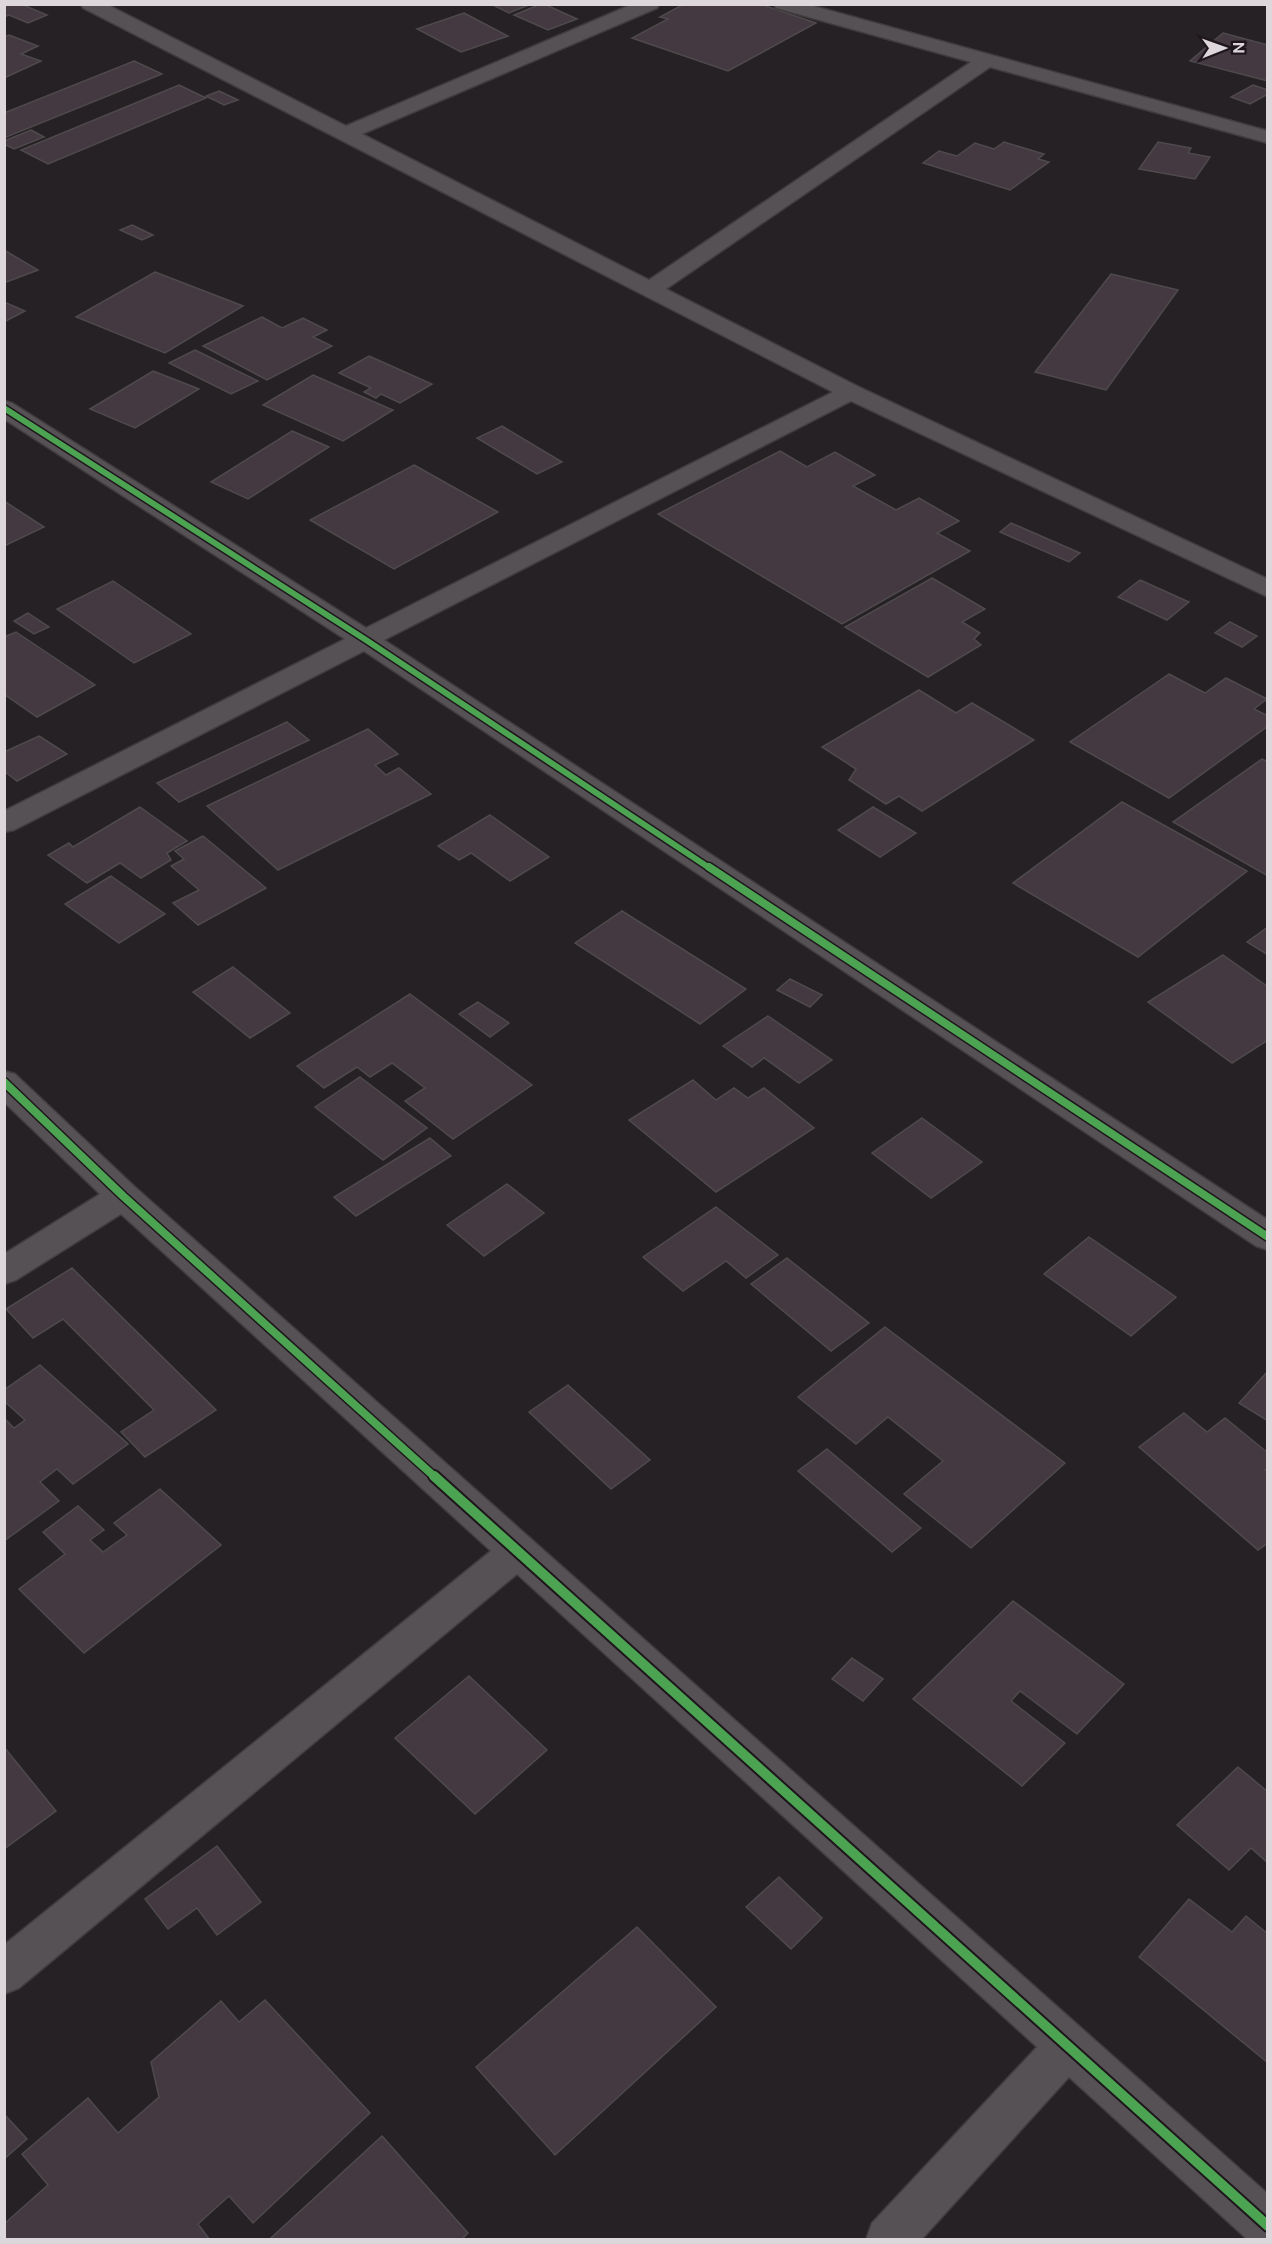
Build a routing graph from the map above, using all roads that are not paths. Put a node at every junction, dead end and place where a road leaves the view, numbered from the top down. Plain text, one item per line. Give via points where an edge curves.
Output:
1 (90, 4) edge
2 (650, 4) edge
3 (783, 4) edge
4 (987, 60) junction
5 (345, 134) junction
6 (1268, 137) edge
7 (651, 290) junction
8 (851, 392) junction
9 (4, 408) edge
10 (1268, 589) edge
11 (366, 640) junction
12 (4, 823) edge
13 (4, 1082) edge
14 (123, 1196) junction
15 (1268, 1237) edge
16 (4, 1271) edge
17 (518, 1551) junction
18 (4, 1973) edge
19 (1068, 2046) junction
20 (1268, 2226) edge
21 (889, 2240) edge

1 - 5 street
2 - 5 street
3 - 4 street
4 - 6 street
4 - 7 street
5 - 7 street
7 - 8 street
8 - 10 street
8 - 11 street
9 - 11 street
11 - 12 street
11 - 15 street
13 - 14 street
14 - 16 street
14 - 17 street
17 - 18 street
17 - 19 street
19 - 20 street
19 - 21 street

